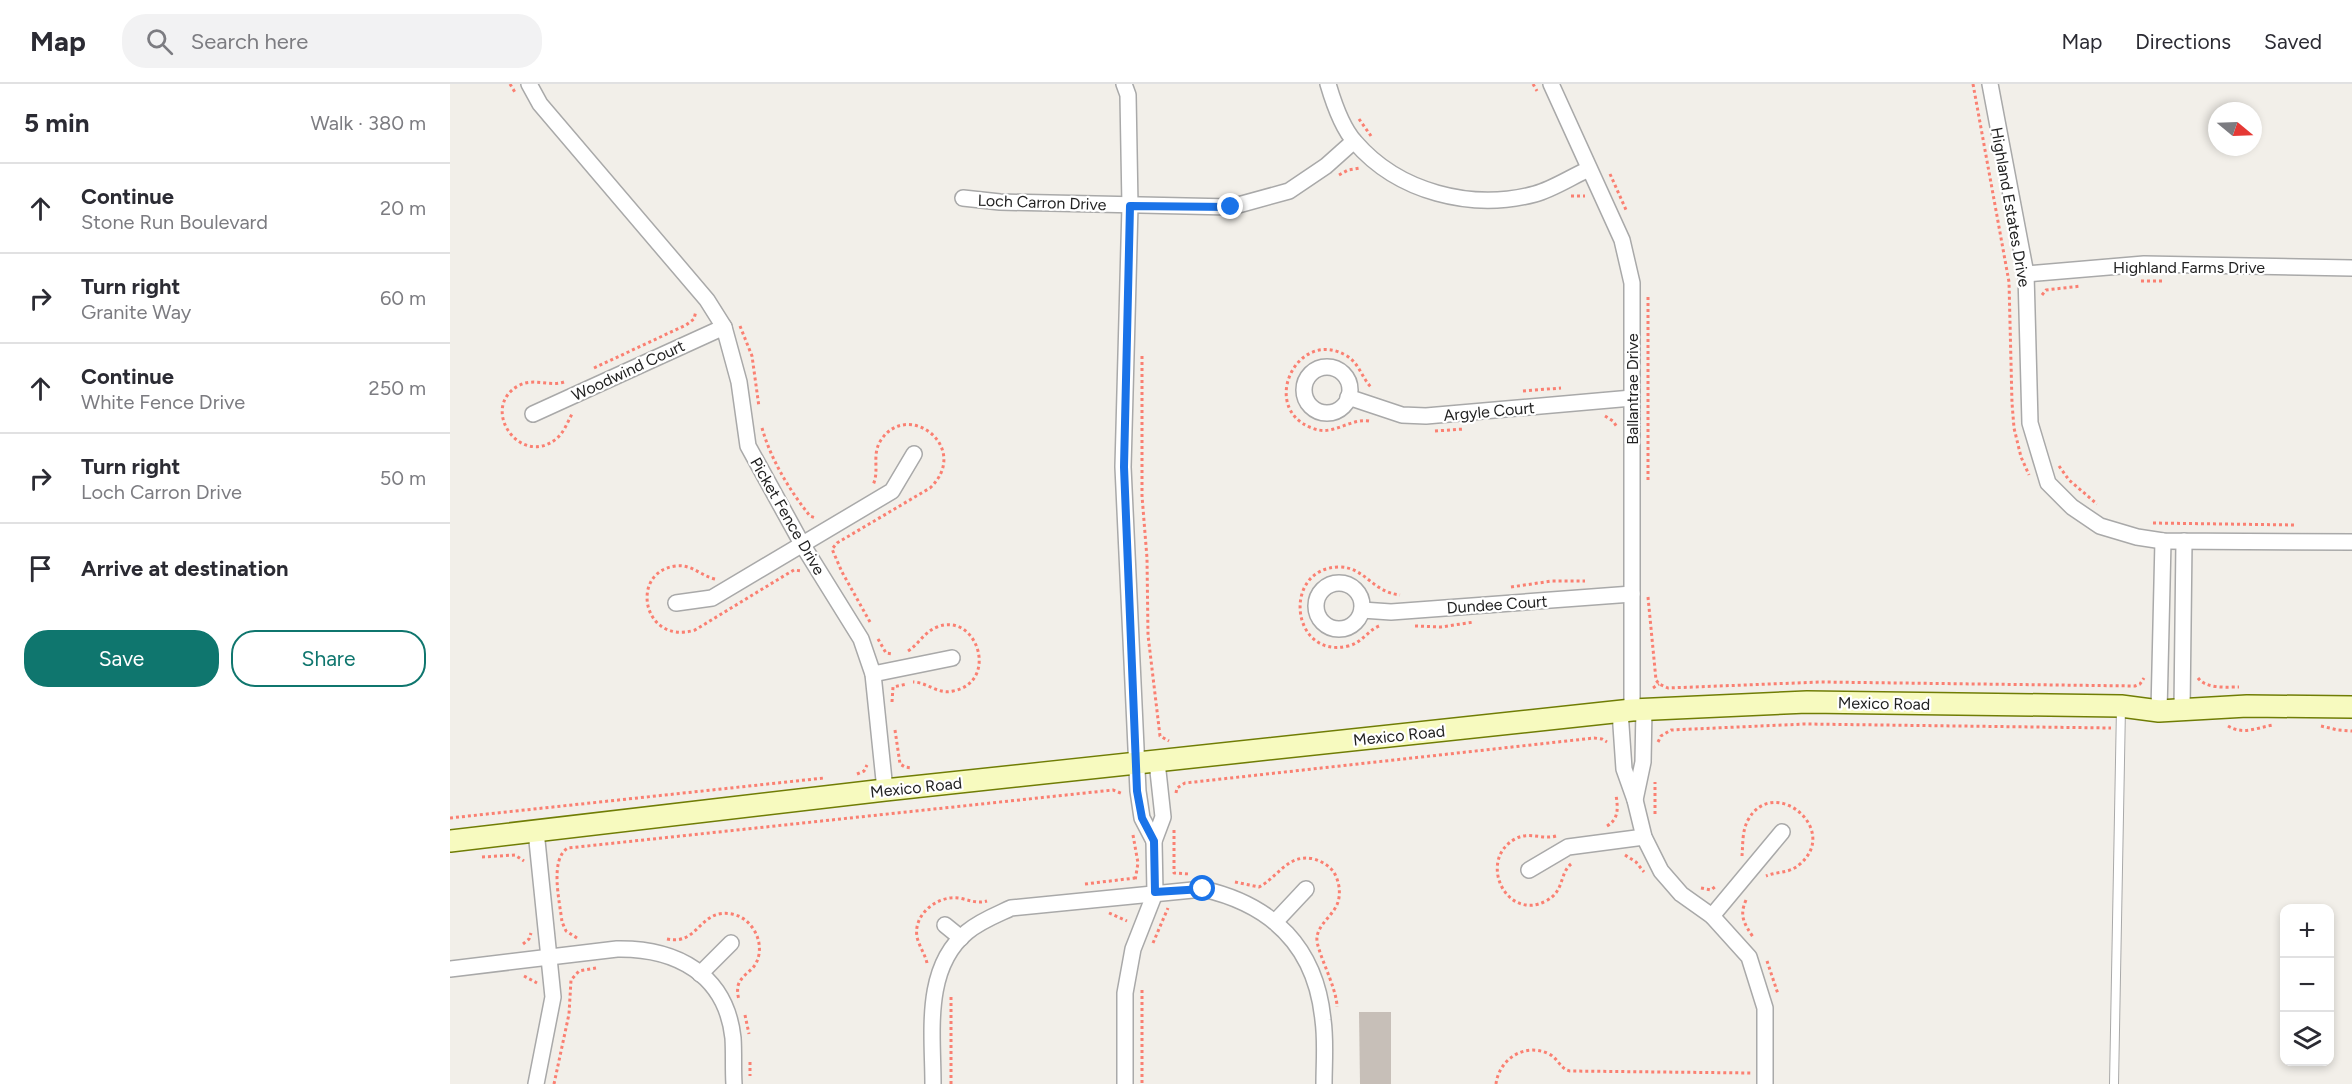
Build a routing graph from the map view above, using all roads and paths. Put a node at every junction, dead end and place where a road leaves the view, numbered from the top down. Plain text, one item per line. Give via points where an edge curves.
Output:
1 (510, 84) edge
2 (529, 84) edge
3 (1125, 84) edge
4 (1328, 84) edge
5 (1533, 84) edge
6 (1551, 84) edge
7 (1990, 84) edge
8 (1538, 94) dead end
9 (519, 99) dead end
10 (1355, 110) dead end
11 (1374, 139) dead end
12 (1354, 141) junction
13 (1363, 168) dead end
14 (1589, 169) junction
15 (1339, 176) dead end
16 (963, 198) dead end
17 (1562, 199) dead end
18 (1590, 199) dead end
19 (1130, 206) junction
20 (2352, 268) edge
21 (2026, 274) junction
22 (2131, 280) dead end
23 (2166, 281) dead end
24 (2088, 285) dead end
25 (2042, 301) dead end
26 (695, 308) dead end
27 (740, 325) dead end
28 (724, 327) junction
29 (1142, 353) dead end
30 (594, 368) dead end
31 (574, 378) dead end
32 (1567, 388) dead end
33 (1374, 390) dead end
34 (1521, 391) dead end
35 (1348, 397) dead end
36 (1632, 398) junction
37 (574, 411) dead end
38 (760, 413) dead end
39 (533, 414) dead end
40 (1601, 416) dead end
41 (1371, 421) dead end
42 (761, 424) dead end
43 (1474, 428) dead end
44 (1425, 431) dead end
45 (1619, 435) dead end
46 (914, 454) dead end
47 (2057, 462) dead end
48 (865, 490) dead end
49 (2105, 510) dead end
50 (819, 518) dead end
51 (2150, 523) dead end
52 (2306, 525) dead end
53 (2163, 541) junction
54 (2184, 541) junction
55 (2352, 542) edge
56 (802, 544) junction
57 (808, 575) dead end
58 (720, 578) dead end
59 (1632, 594) junction
60 (676, 603) dead end
61 (1362, 610) dead end
62 (870, 623) dead end
63 (875, 632) dead end
64 (952, 658) dead end
65 (873, 674) junction
66 (2146, 674) dead end
67 (1656, 675) dead end
68 (1659, 684) junction
69 (1653, 688) dead end
70 (2121, 706) junction
71 (2352, 707) edge
72 (2182, 709) junction
73 (1632, 710) junction
74 (2159, 711) junction
75 (893, 713) dead end
76 (895, 724) dead end
77 (2227, 725) dead end
78 (2280, 725) dead end
79 (2312, 726) dead end
80 (2120, 728) junction
81 (2352, 731) edge
82 (1161, 737) junction
83 (1156, 740) dead end
84 (1174, 741) dead end
85 (1609, 744) dead end
86 (1657, 747) dead end
87 (867, 761) dead end
88 (1147, 763) junction
89 (919, 770) dead end
90 (847, 775) dead end
91 (835, 776) dead end
92 (1655, 782) dead end
93 (1615, 786) dead end
94 (885, 790) junction
95 (1126, 798) dead end
96 (1174, 800) dead end
97 (1635, 800) junction
98 (450, 818) edge
99 (1655, 819) dead end
100 (1174, 823) dead end
101 (1596, 827) dead end
102 (1132, 830) dead end
103 (536, 831) junction
104 (1782, 832) dead end
105 (1561, 834) dead end
106 (1644, 837) junction
107 (450, 841) edge
108 (1154, 841) junction
109 (1623, 855) dead end
110 (472, 858) dead end
111 (1741, 859) dead end
112 (1576, 861) dead end
113 (527, 870) dead end
114 (1529, 870) dead end
115 (1193, 874) dead end
116 (1135, 878) dead end
117 (1649, 880) dead end
118 (1234, 882) dead end
119 (1718, 884) dead end
120 (1759, 884) dead end
121 (1698, 887) dead end
122 (1306, 890) dead end
123 (1155, 892) junction
124 (1753, 892) dead end
125 (1171, 901) dead end
126 (1101, 913) dead end
127 (1712, 916) junction
128 (1127, 921) dead end
129 (1275, 922) junction
130 (945, 925) dead end
131 (533, 928) dead end
132 (570, 935) junction
133 (662, 938) dead end
134 (961, 938) junction
135 (584, 939) dead end
136 (1754, 939) dead end
137 (566, 940) dead end
138 (731, 942) dead end
139 (1153, 944) dead end
140 (521, 945) dead end
141 (549, 957) junction
142 (1765, 957) dead end
143 (603, 967) dead end
144 (450, 969) edge
145 (569, 971) dead end
146 (700, 974) junction
147 (573, 975) junction
148 (1142, 982) dead end
149 (953, 988) dead end
150 (1779, 1004) dead end
151 (1337, 1012) dead end
152 (749, 1042) dead end
153 (750, 1052) dead end
154 (1751, 1067) dead end
155 (1751, 1072) junction
156 (536, 1084) edge
157 (554, 1084) edge
158 (734, 1084) edge
159 (750, 1084) edge
160 (933, 1084) edge
161 (951, 1084) edge
162 (1125, 1084) edge
163 (1142, 1084) edge
164 (1324, 1084) edge
165 (1496, 1084) edge
166 (1751, 1084) edge
167 (1765, 1084) edge
168 (2114, 1084) edge

1 - 9 path
2 - 28 street, Picket Fence Drive via 540,104 707,300
3 - 19 street
4 - 12 street
5 - 8 path
6 - 14 street, Ballantrae Drive
7 - 21 street, Highland Estates Drive
10 - 11 path
12 - 14 street via 1390,174 1440,196 1490,201 1536,194
12 - 19 street, Loch Carron Drive via 1289,191 1231,207
13 - 15 path
14 - 36 street, Ballantrae Drive via 1622,240 1632,283
16 - 19 street, Loch Carron Drive
17 - 18 path via 1577,195
19 - 88 street via 1124,467
20 - 21 street, Highland Farms Drive via 2144,264
21 - 53 street, Highland Estates Drive via 2030,423 2048,483 2072,507 2100,526
22 - 23 path
24 - 25 path via 2046,290
26 - 30 path via 694,319 686,325
27 - 38 path via 752,356
28 - 39 street, Woodwind Court
28 - 56 street, Picket Fence Drive via 739,382 748,446
29 - 82 path via 1142,496 1148,635
31 - 37 path via 559,384 520,384 505,401 502,416 507,431 518,442 533,447 555,440
32 - 34 path
33 - 41 path via 1350,358 1324,350 1299,360 1286,384 1291,411 1312,428 1330,431 1359,420
35 - 36 street, Argyle Court via 1402,415 1426,416
36 - 59 street, Ballantrae Drive
40 - 45 path via 1613,421
42 - 50 path via 766,442 801,504 810,516
43 - 44 path
46 - 56 street via 892,491
47 - 49 path via 2077,487
48 - 62 path via 874,485 878,474 877,448 894,429 920,426 939,442 944,459 936,482 832,549
51 - 52 path
53 - 54 street, Highland Estates Drive
53 - 74 street
54 - 55 street, Highland Estates Drive
54 - 72 street
56 - 60 street via 712,598
56 - 65 street, Picket Fence Drive via 861,639
57 - 58 path via 794,570 787,573 687,632 663,628 648,610 647,593 660,572 684,566
59 - 61 street, Dundee Court via 1391,612
59 - 73 street, Ballantrae Drive
63 - 75 path via 886,652 902,653 914,648 924,635 939,626 954,626 968,633 980,652 979,669 964,688 947,692 915,682 893,687
64 - 65 street
65 - 94 street, Picket Fence Drive
66 - 68 path via 2135,686
67 - 68 path
68 - 69 path
70 - 73 street, Mexico Road via 1807,702
70 - 74 street, Mexico Road
70 - 80 lane
71 - 72 street, Mexico Road
72 - 74 street, Mexico Road
73 - 88 street, Mexico Road
73 - 97 street via 1643,762
73 - 97 street via 1624,769
76 - 89 path via 900,764
77 - 78 path via 2236,731
79 - 81 path
80 - 86 path via 1783,725 1671,730 1661,736
80 - 168 lane
82 - 83 path
82 - 84 path
85 - 96 path via 1594,738 1185,783 1177,788
87 - 90 path via 864,771
88 - 94 street, Mexico Road
88 - 108 street via 1142,818
88 - 108 street via 1163,817
91 - 98 path
92 - 99 path
93 - 101 path via 1616,817 1608,826
94 - 103 street, Mexico Road
95 - 132 path via 1113,790 568,848 562,851 557,865 562,922
97 - 106 street
100 - 115 path via 1174,873
102 - 116 path via 1138,862
103 - 107 street, Mexico Road
103 - 141 street
104 - 127 street
105 - 112 path via 1549,838 1529,834 1509,843 1497,864 1501,887 1519,903 1542,903 1555,895 1567,868
106 - 114 street via 1568,847
106 - 127 street via 1661,871 1681,894
108 - 123 street
109 - 117 path via 1636,862
110 - 113 path via 515,855 524,861
111 - 120 path via 1748,819 1760,808 1784,803 1805,816 1812,832 1806,857 1789,872 1771,874
118 - 151 path via 1259,887 1288,863 1303,858 1319,861 1331,870 1339,884 1339,900 1320,928 1317,942 1332,979
119 - 121 path via 1711,890
122 - 129 street
123 - 129 street via 1203,889 1223,893
123 - 134 street via 1011,908 985,920
123 - 162 street via 1132,949 1125,993
124 - 136 path via 1741,911 1742,921
125 - 139 path
126 - 128 path
127 - 167 street via 1749,957 1765,1008
129 - 164 street via 1295,940 1319,993 1324,1022
130 - 134 street
131 - 140 path via 529,939
132 - 135 path
132 - 137 path
133 - 152 path via 681,940 691,936 705,920 721,913 738,916 752,926 759,941 758,958 741,979 737,992
134 - 160 street via 948,953 937,981
138 - 146 street
141 - 144 street
141 - 146 street via 637,949 671,956
141 - 156 street via 553,997
142 - 150 path
143 - 147 path
145 - 147 path
146 - 158 street via 713,983 726,1012 733,1036
147 - 157 path
148 - 163 path
149 - 161 path
153 - 159 path
154 - 155 path
155 - 165 path via 1570,1071 1546,1052 1533,1050 1510,1057
155 - 166 path

